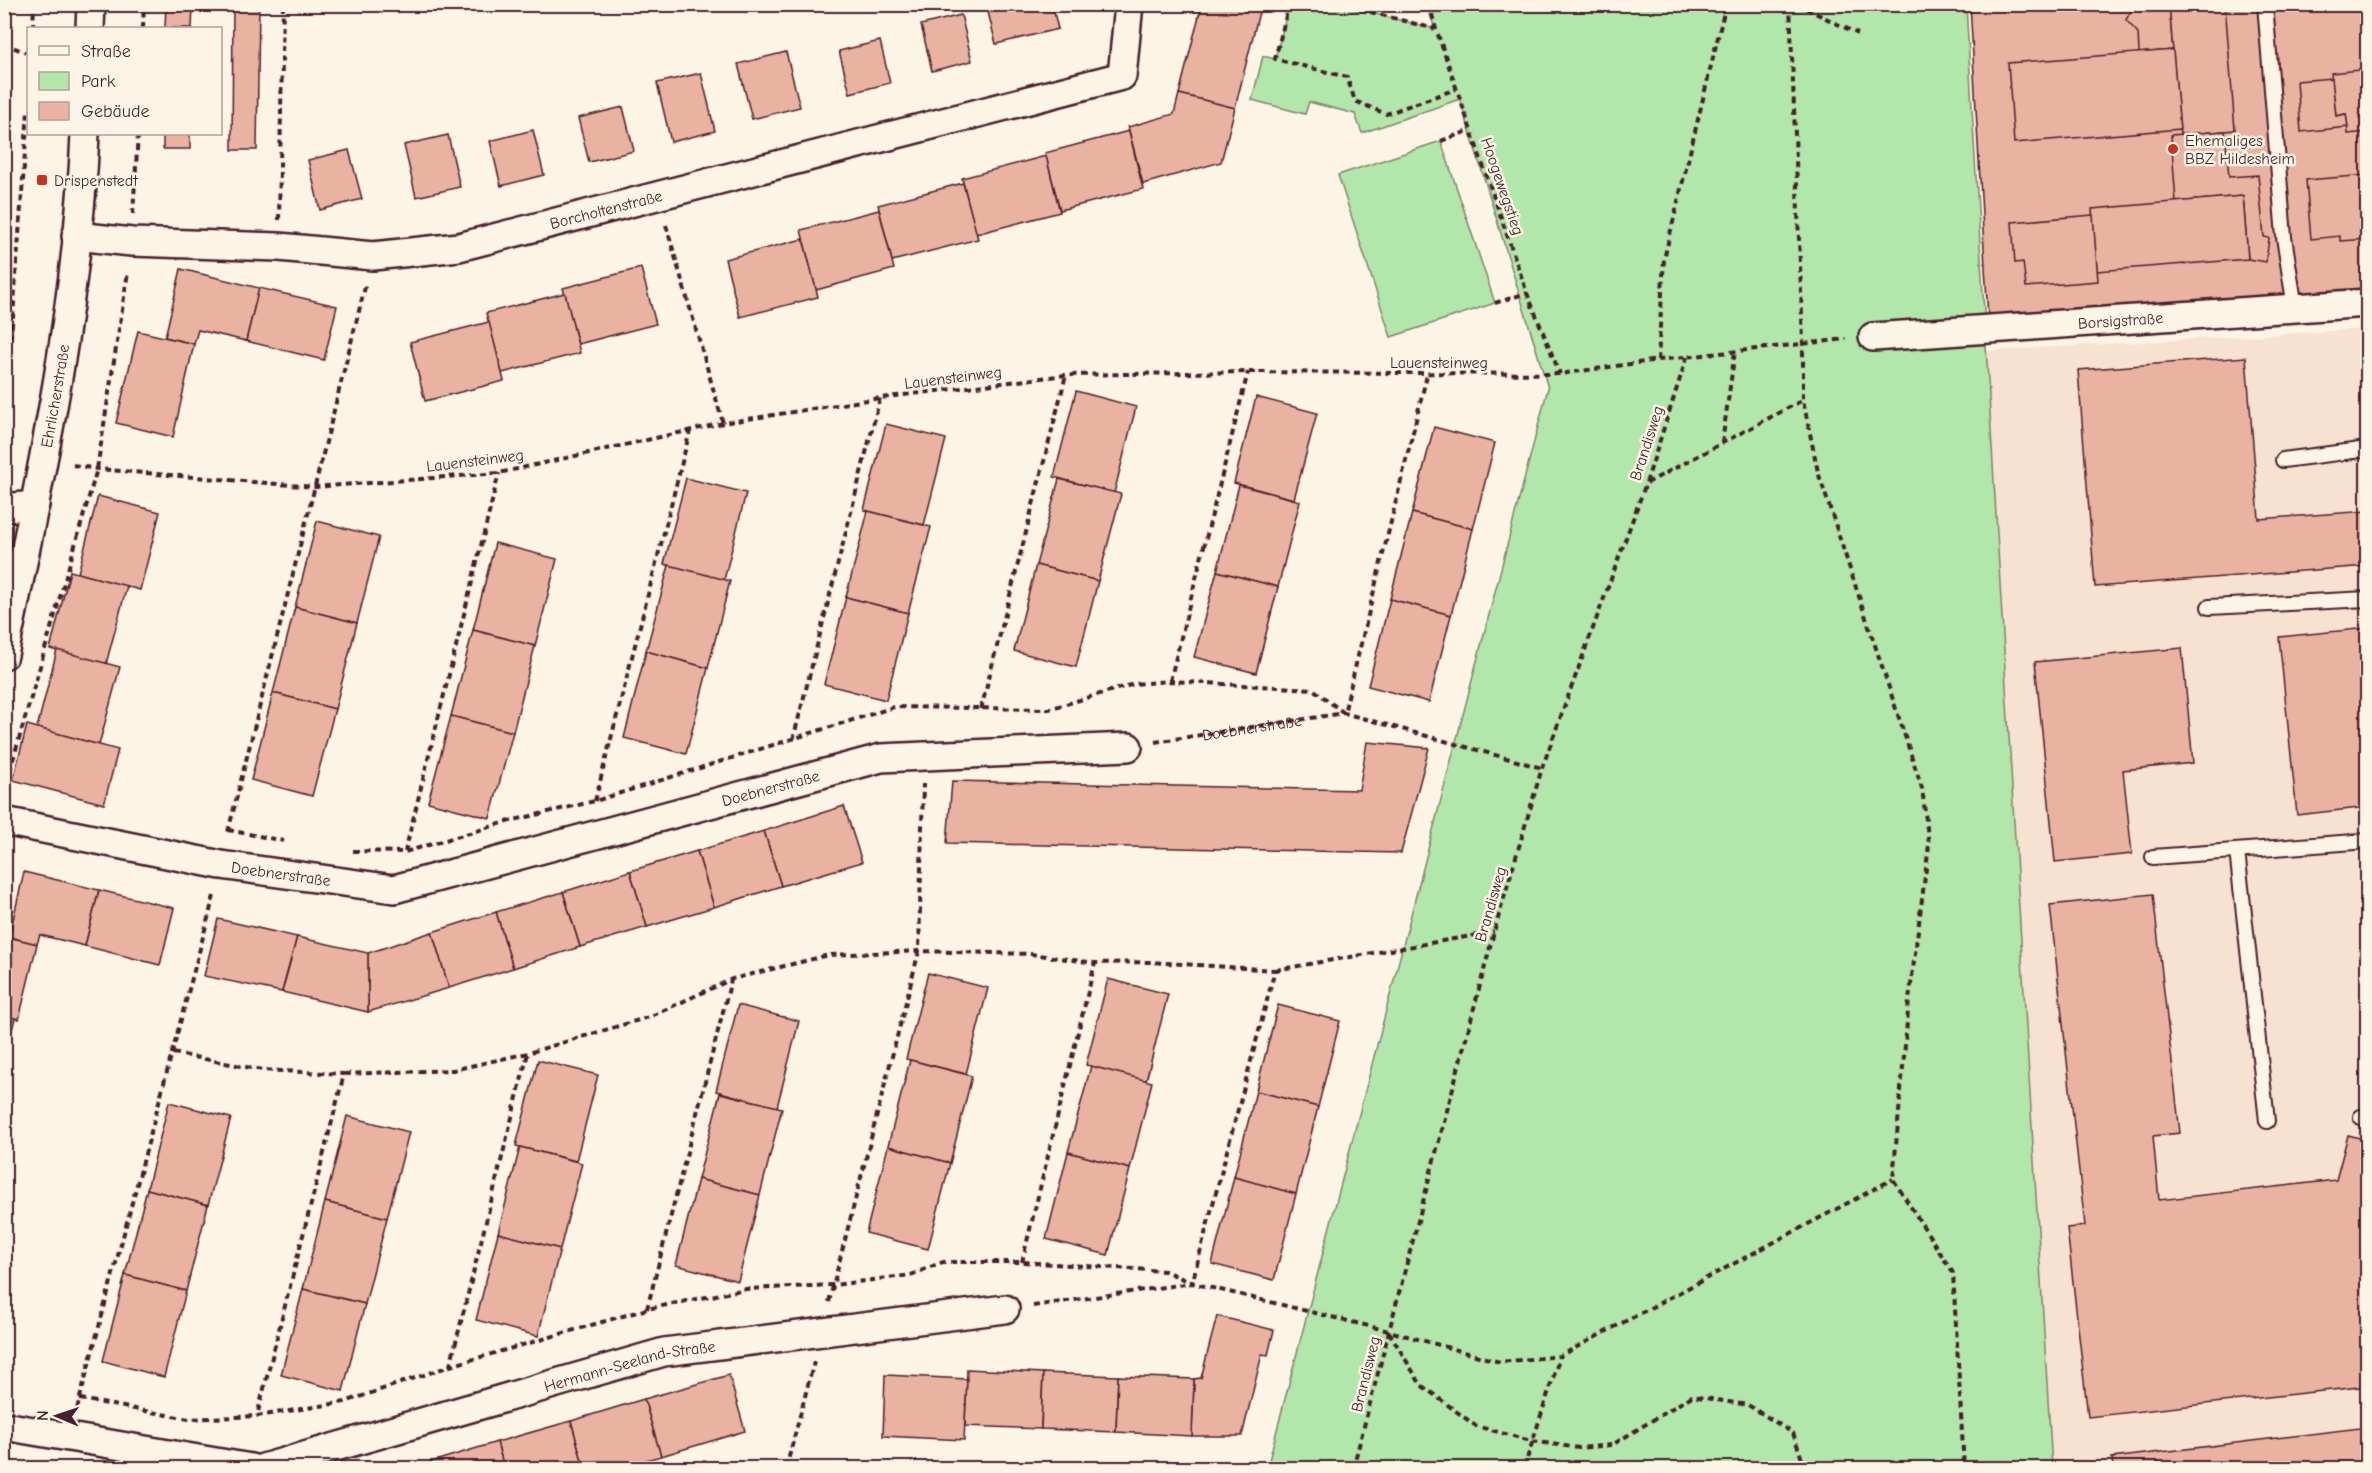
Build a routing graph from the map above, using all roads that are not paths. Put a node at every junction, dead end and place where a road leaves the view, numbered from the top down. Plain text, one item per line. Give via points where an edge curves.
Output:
1 (91, 4) edge
2 (1129, 4) edge
3 (2265, 4) edge
4 (90, 27) edge
5 (86, 135) edge
6 (76, 236) junction
7 (2367, 303) edge
8 (2295, 308) junction
9 (1873, 337) road end
10 (2367, 449) edge
11 (2283, 460) dead end
12 (35, 504) junction
13 (4, 508) edge
14 (2367, 599) edge
15 (2209, 607) dead end
16 (4, 655) edge
17 (1128, 747) road end
18 (4, 821) edge
19 (2367, 841) edge
20 (2237, 851) junction
21 (2153, 857) dead end
22 (2267, 1121) dead end
23 (1005, 1310) road end
24 (4, 1426) edge
25 (251, 1468) edge
26 (263, 1468) edge

1 - 4 street
2 - 6 street, Borcholtenstraße via 1122,76 459,247 373,256
3 - 8 lane via 2284,237
5 - 6 street, Ehrlicherstraße
6 - 12 street, Ehrlicherstraße
7 - 8 street, Borsigstraße
8 - 9 street, Borsigstraße
10 - 11 lane
12 - 13 street
12 - 16 street, Ehrlicherstraße
14 - 15 lane
17 - 18 street, Doebnerstraße via 881,758 394,889 221,865
19 - 20 lane
20 - 21 lane
20 - 22 lane
23 - 26 street, Hermann-Seeland-Straße via 664,1352
24 - 25 street

